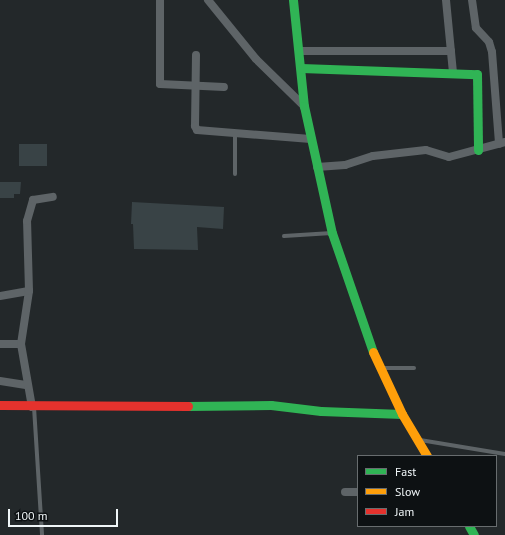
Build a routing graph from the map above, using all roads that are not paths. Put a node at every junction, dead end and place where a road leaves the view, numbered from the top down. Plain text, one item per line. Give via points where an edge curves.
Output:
1 (160, 0) edge
2 (208, 0) edge
3 (293, 0) edge
4 (446, 0) edge
5 (472, 0) edge
6 (299, 51) junction
7 (451, 51) junction
8 (196, 54) dead end
9 (301, 68) junction
10 (453, 73) junction
11 (196, 86) junction
12 (224, 87) dead end
13 (304, 106) junction
14 (235, 132) junction
15 (311, 139) junction
16 (502, 143) edge
17 (478, 150) junction
18 (316, 167) junction
19 (235, 174) dead end
20 (53, 197) dead end
21 (332, 233) junction
22 (284, 236) dead end
23 (29, 291) junction
24 (0, 296) edge
25 (0, 344) edge
26 (21, 344) junction
27 (380, 368) junction
28 (414, 368) dead end
29 (0, 381) edge
30 (26, 385) junction
31 (0, 405) edge
32 (33, 407) junction
33 (402, 414) junction
34 (416, 439) junction
35 (505, 454) edge
36 (426, 455) edge
37 (345, 492) dead end
38 (357, 492) edge
39 (42, 535) edge

1 - 11 street via 160,84
2 - 13 street via 256,59
3 - 6 street
4 - 7 street
5 - 16 street via 476,28 489,42 492,52
6 - 7 street
6 - 9 street
7 - 10 street
8 - 11 street
9 - 10 street
9 - 13 street
10 - 17 street via 478,76
11 - 12 street
11 - 14 street via 197,130
13 - 15 street
14 - 15 street
14 - 19 lane
15 - 18 street
16 - 17 street
17 - 18 street via 450,157 426,150 373,156 346,165
18 - 21 street
20 - 23 street via 33,200 28,208
21 - 22 lane
21 - 27 street via 352,297
23 - 24 street
23 - 26 street
25 - 26 street
26 - 30 street
27 - 28 lane
27 - 33 street
29 - 30 street
30 - 32 street
31 - 32 street
32 - 33 street via 271,405 321,411
32 - 39 lane
33 - 34 street
34 - 35 lane
34 - 36 street
37 - 38 street

